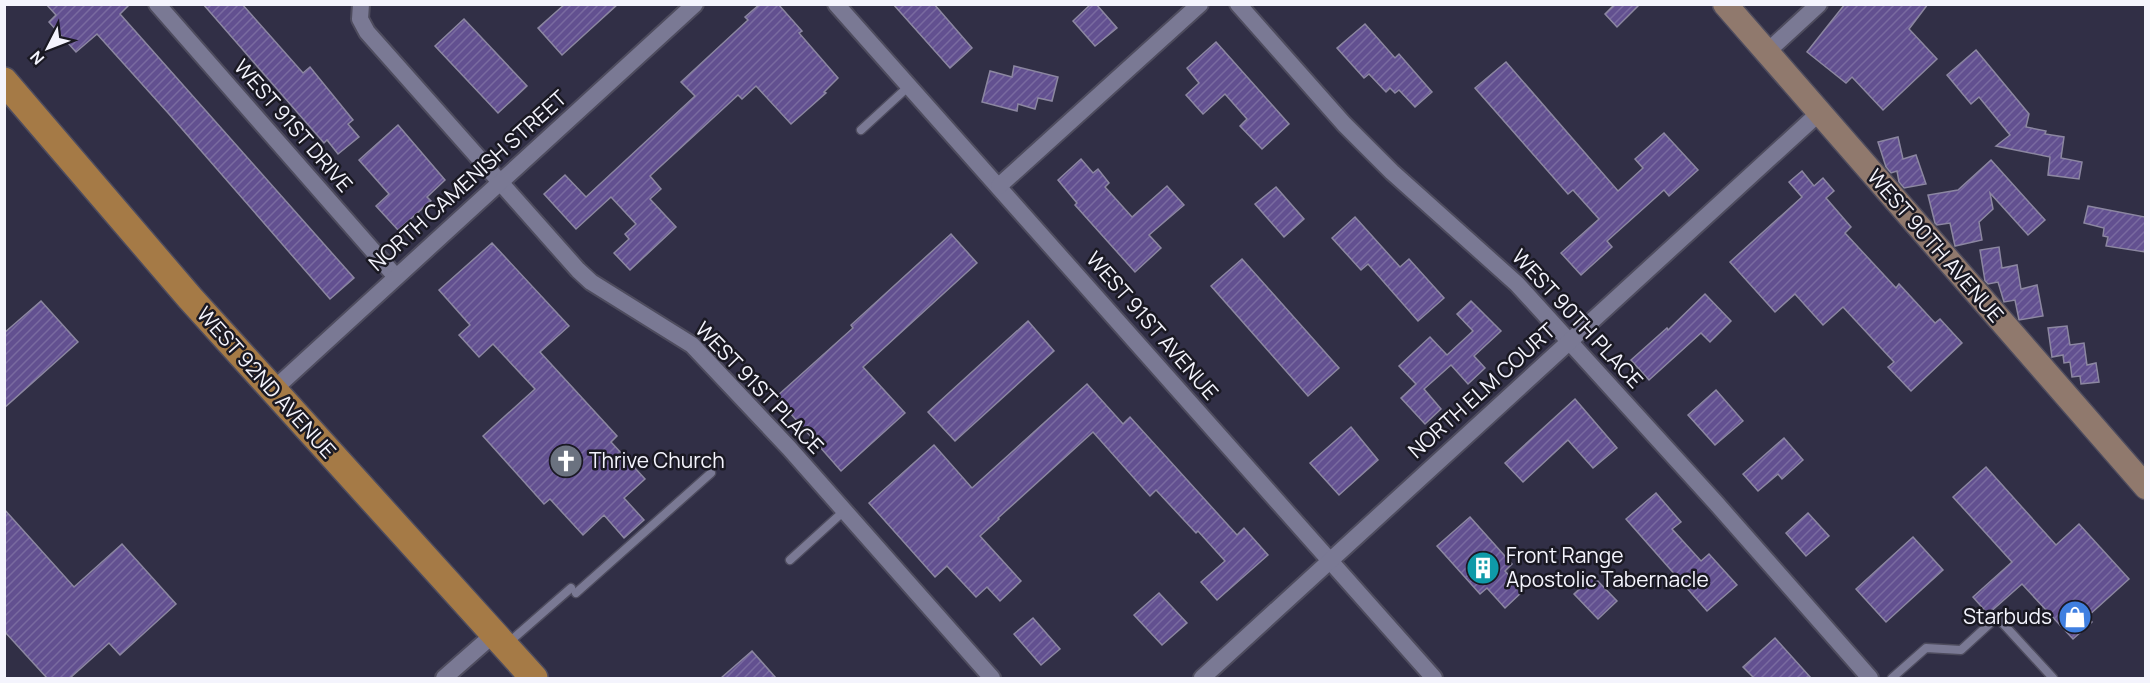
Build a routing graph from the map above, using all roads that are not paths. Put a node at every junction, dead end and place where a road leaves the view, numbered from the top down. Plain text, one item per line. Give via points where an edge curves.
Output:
1 (157, 4) edge
2 (361, 4) edge
3 (695, 4) edge
4 (836, 4) edge
5 (1200, 4) edge
6 (1238, 4) edge
7 (1725, 4) edge
8 (1819, 4) edge
9 (1767, 52) junction
10 (4, 81) edge
11 (909, 86) junction
12 (1819, 113) junction
13 (861, 129) dead end
14 (499, 183) junction
15 (999, 186) junction
16 (396, 277) junction
17 (1569, 342) junction
18 (272, 391) junction
19 (711, 473) dead end
20 (2145, 487) edge
21 (844, 511) junction
22 (790, 560) dead end
23 (1330, 561) junction
24 (499, 640) junction
25 (444, 678) edge
26 (534, 678) edge
27 (992, 678) edge
28 (1202, 678) edge
29 (1434, 678) edge
30 (1870, 678) edge
31 (1892, 678) edge
32 (2052, 678) edge

1 - 16 street, WEST 91ST DRIVE
2 - 14 street, WEST 91ST PLACE via 360,19 366,32
3 - 14 street, NORTH CAMENISH STREET
4 - 11 street, WEST 91ST AVENUE
5 - 15 street
6 - 17 street, WEST 90TH PLACE via 1344,124 1517,284
7 - 9 street, WEST 90TH AVENUE
8 - 9 street
9 - 12 street, WEST 90TH AVENUE
10 - 18 main road, WEST 92ND AVENUE
11 - 13 lane
11 - 15 street, WEST 91ST AVENUE
12 - 17 street, NORTH ELM COURT
12 - 20 street, WEST 90TH AVENUE
14 - 16 street, NORTH CAMENISH STREET
14 - 21 street, WEST 91ST PLACE via 591,282 692,345
15 - 23 street, WEST 91ST AVENUE
16 - 18 street, NORTH CAMENISH STREET
17 - 23 street, NORTH ELM COURT
17 - 30 street, WEST 90TH PLACE
18 - 24 main road, WEST 92ND AVENUE
19 - 24 lane via 574,591
21 - 22 lane
21 - 27 street, WEST 91ST PLACE
23 - 28 street, NORTH ELM COURT
23 - 29 street, WEST 91ST AVENUE
24 - 25 street
24 - 26 main road, WEST 92ND AVENUE
31 - 32 lane via 1926,648 1961,650 1997,617

